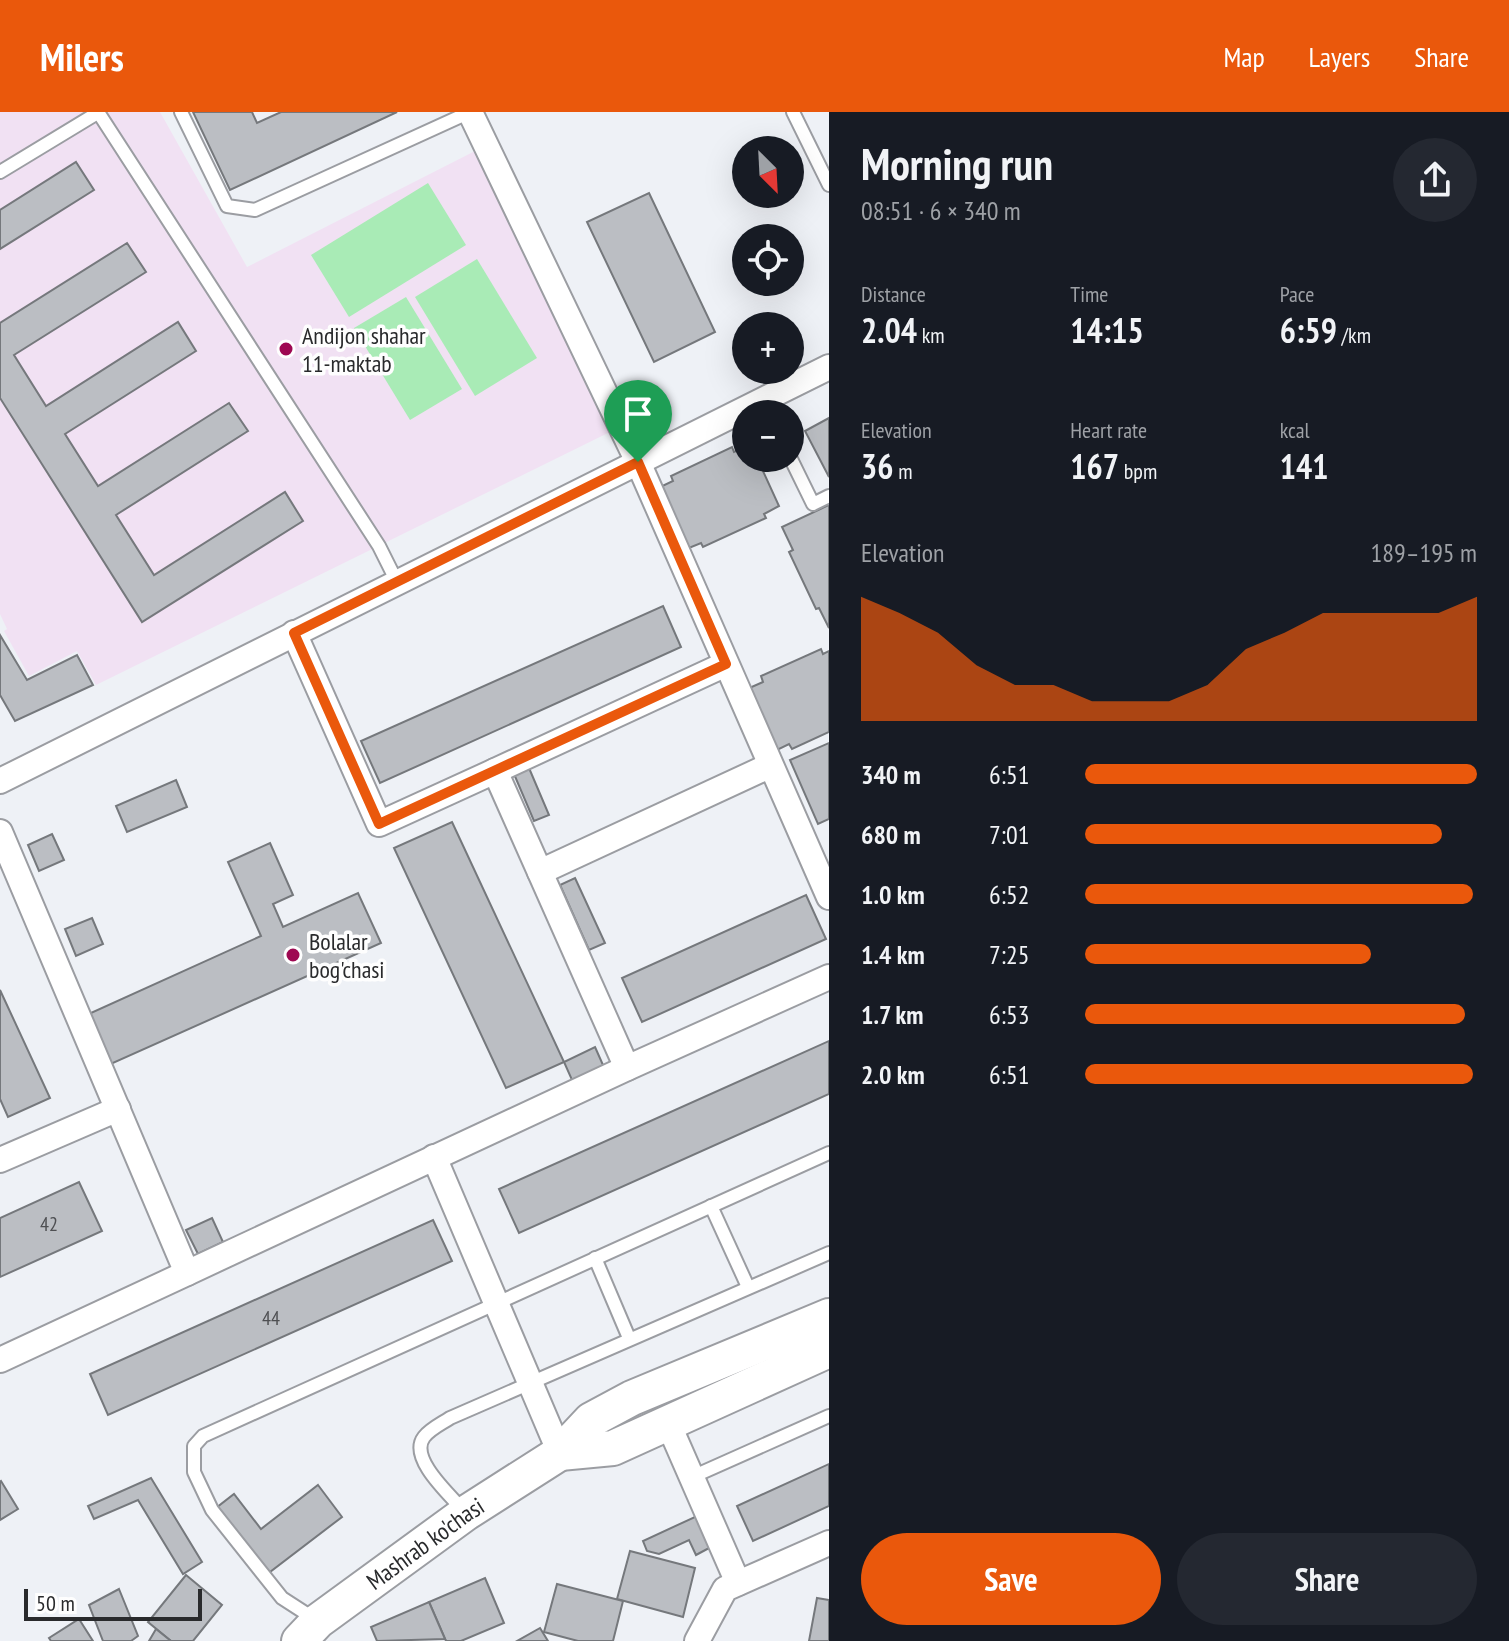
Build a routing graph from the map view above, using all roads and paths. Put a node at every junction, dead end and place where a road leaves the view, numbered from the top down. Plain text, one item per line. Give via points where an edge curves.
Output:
1 (99, 112) edge
2 (181, 112) edge
3 (470, 112) edge
4 (793, 112) edge
5 (0, 172) edge
6 (829, 185) edge
7 (829, 367) edge
8 (777, 400) edge
9 (732, 422) edge
10 (638, 462) junction
11 (797, 472) edge
12 (829, 496) edge
13 (397, 582) junction
14 (294, 633) junction
15 (726, 664) junction
16 (769, 766) junction
17 (495, 771) junction
18 (0, 781) edge
19 (0, 832) edge
20 (540, 872) junction
21 (829, 897) edge
22 (829, 977) edge
23 (627, 1068) junction
24 (118, 1109) junction
25 (829, 1153) edge
26 (1, 1157) edge
27 (434, 1157) junction
28 (711, 1206) junction
29 (829, 1253) edge
30 (595, 1258) junction
31 (187, 1273) junction
32 (748, 1287) junction
33 (496, 1303) junction
34 (829, 1316) edge
35 (629, 1338) junction
36 (829, 1350) edge
37 (0, 1360) edge
38 (529, 1381) junction
39 (829, 1416) edge
40 (668, 1423) junction
41 (560, 1453) junction
42 (692, 1477) junction
43 (466, 1513) junction
44 (829, 1543) edge
45 (738, 1583) junction
46 (308, 1631) edge
47 (697, 1641) edge

1 - 5 lane
1 - 13 lane via 379,546
2 - 3 lane via 227,206 255,210
3 - 10 street
4 - 6 lane
7 - 8 street
9 - 10 street
10 - 13 street
10 - 15 street
11 - 12 lane via 813,504
13 - 14 street
14 - 17 street via 379,824
14 - 18 street
15 - 16 street
15 - 17 street
16 - 20 street
16 - 21 street
17 - 20 street
19 - 24 street
20 - 23 street
22 - 23 street
23 - 27 street
24 - 26 street
24 - 31 street
25 - 28 lane
27 - 31 street
27 - 33 street
28 - 30 lane
28 - 32 lane
29 - 32 lane
30 - 33 lane
30 - 35 lane
31 - 37 street
32 - 35 lane
33 - 38 street
33 - 46 lane via 203,1436 194,1446 194,1472 212,1510
34 - 41 main road, Mashrab ko'chasi via 632,1398 591,1420
35 - 38 lane
36 - 40 main road, Mashrab ko'chasi
38 - 41 street
38 - 43 lane via 450,1418 419,1445 420,1458
39 - 42 lane
40 - 41 main road, Mashrab ko'chasi via 613,1448
40 - 42 street
41 - 43 main road, Mashrab ko'chasi
42 - 45 street
43 - 46 main road, Mashrab ko'chasi
44 - 45 street
45 - 47 street via 725,1589

